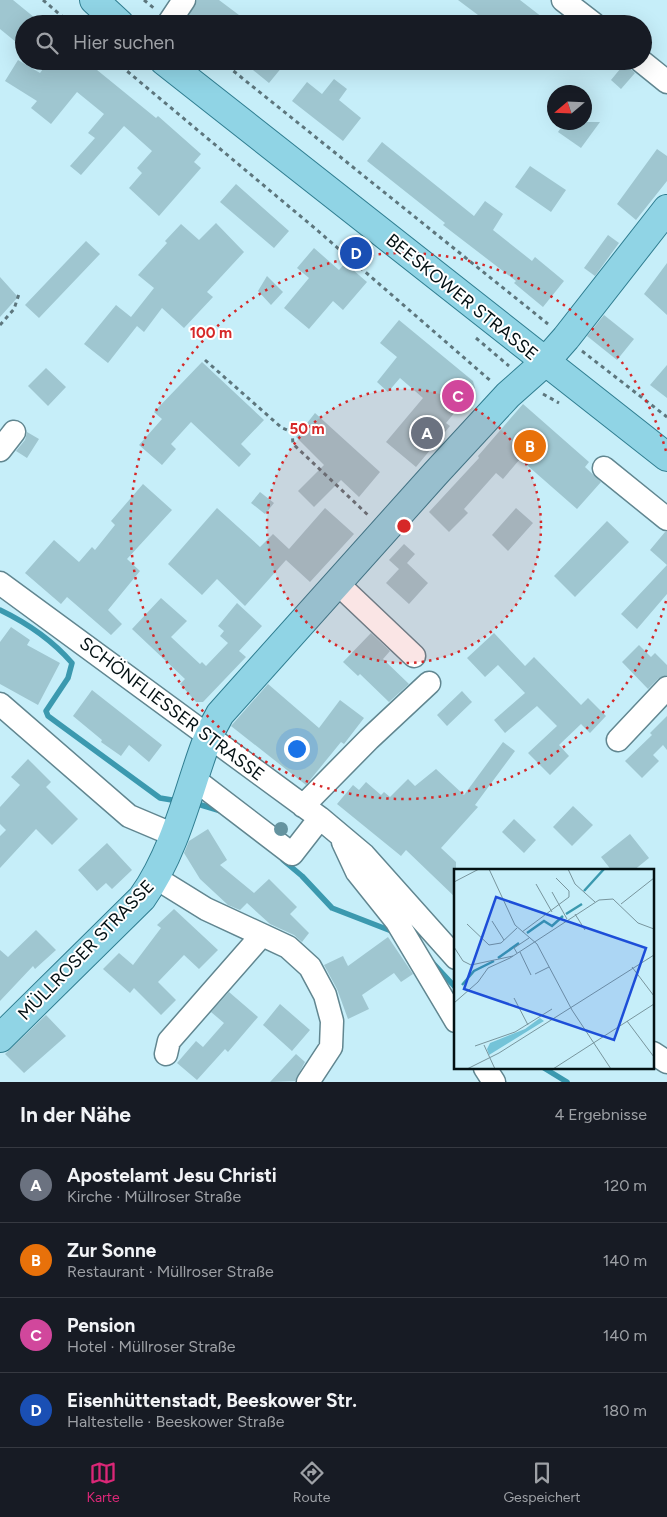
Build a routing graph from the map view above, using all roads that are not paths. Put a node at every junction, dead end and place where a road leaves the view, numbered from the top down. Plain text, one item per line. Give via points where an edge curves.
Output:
1 (94, 0) edge
2 (184, 0) edge
3 (564, 0) edge
4 (110, 15) edge
5 (174, 15) edge
6 (583, 15) edge
7 (175, 70) edge
8 (652, 70) edge
9 (667, 82) edge
10 (667, 209) edge
11 (544, 363) junction
12 (14, 432) dead end
13 (0, 450) edge
14 (667, 457) edge
15 (604, 468) dead end
16 (667, 520) edge
17 (336, 582) junction
18 (0, 583) edge
19 (414, 656) dead end
20 (428, 683) dead end
21 (667, 688) edge
22 (0, 704) edge
23 (207, 736) junction
24 (618, 740) dead end
25 (194, 779) junction
26 (311, 812) junction
27 (174, 835) junction
28 (342, 838) junction
29 (156, 878) junction
30 (262, 935) junction
31 (454, 956) edge
32 (454, 1018) edge
33 (0, 1038) edge
34 (166, 1054) dead end
35 (654, 1054) edge
36 (667, 1062) edge
37 (486, 1070) edge
38 (308, 1082) edge
39 (494, 1082) edge

1 - 4 main road
2 - 5 street
3 - 6 street
7 - 11 main road, BEESKOWER STRASSE
8 - 9 street
10 - 11 main road, MÜLLROSER STRASSE
11 - 14 main road, BEESKOWER STRASSE
11 - 17 main road, MÜLLROSER STRASSE via 508,395
12 - 13 street
15 - 16 street
17 - 19 street
17 - 23 main road, MÜLLROSER STRASSE via 220,714
18 - 23 street, SCHÖNFLIESSER STRASSE
20 - 26 street via 369,739
21 - 24 street
22 - 27 street via 129,816
23 - 25 main road, MÜLLROSER STRASSE
23 - 26 street, SCHÖNFLIESSER STRASSE
25 - 26 street via 292,854
25 - 27 main road, MÜLLROSER STRASSE
26 - 28 street, SCHÖNFLIESSER STRASSE
27 - 29 main road, MÜLLROSER STRASSE
28 - 31 street, SCHÖNFLIESSER STRASSE via 364,855
28 - 32 street, SCHÖNFLIESSER STRASSE via 357,872 397,922
29 - 30 street via 206,909
29 - 33 main road, MÜLLROSER STRASSE via 142,898
30 - 34 street via 170,1041
30 - 38 street via 288,947 310,967 326,995 332,1021 331,1048
35 - 36 street
37 - 39 street

